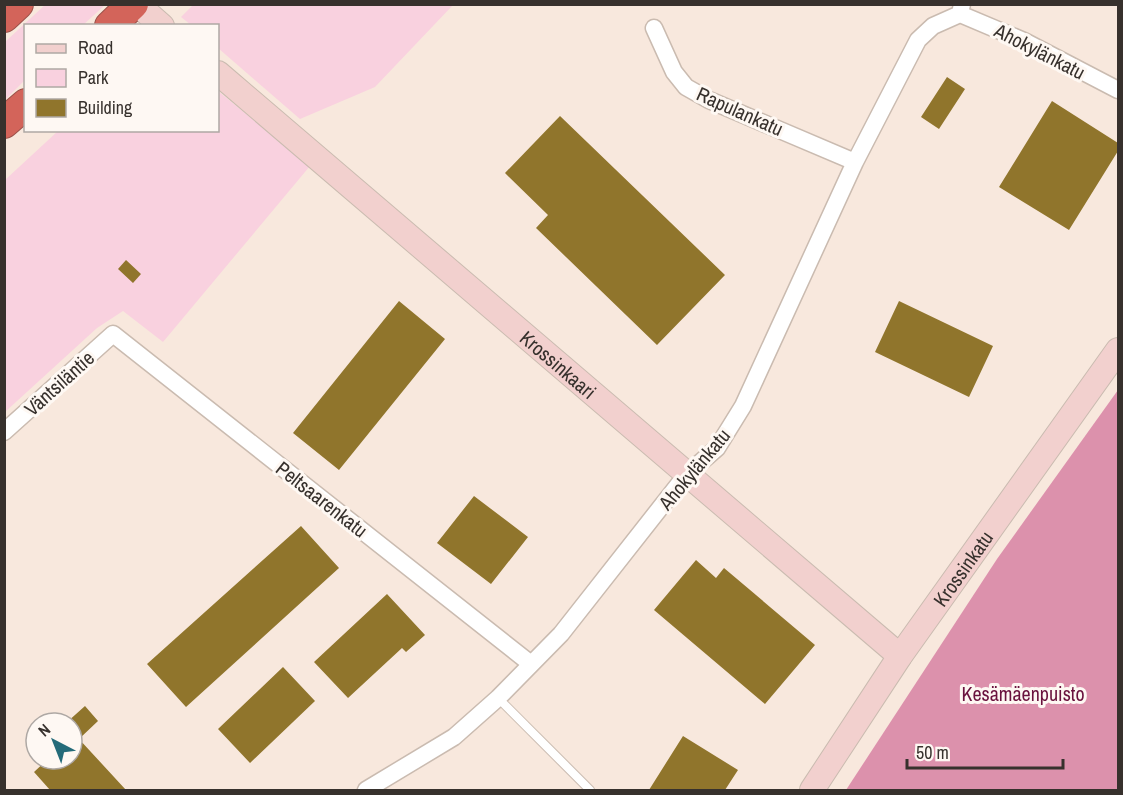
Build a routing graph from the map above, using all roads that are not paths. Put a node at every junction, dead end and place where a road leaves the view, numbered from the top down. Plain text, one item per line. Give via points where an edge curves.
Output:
1 (18, 4) edge
2 (135, 4) edge
3 (961, 9) edge
4 (4, 17) edge
5 (112, 24) edge
6 (160, 24) edge
7 (654, 28) dead end
8 (219, 74) edge
9 (1119, 90) edge
10 (24, 106) edge
11 (4, 123) edge
12 (855, 162) junction
13 (113, 334) joint
14 (1119, 350) edge
15 (4, 432) edge
16 (686, 475) junction
17 (900, 656) junction
18 (531, 664) junction
19 (498, 698) junction
20 (366, 790) edge
21 (590, 790) edge
22 (812, 790) edge

1 - 4 highway
2 - 5 highway
2 - 6 street
3 - 9 street, Ahokylänkatu
3 - 12 street, Ahokylänkatu via 918,40
7 - 12 street, Rapulankatu via 674,72 686,87
8 - 16 street, Krossinkaari
10 - 11 highway
12 - 16 street, Ahokylänkatu via 743,406 717,448
13 - 15 street, Väntsiläntie
13 - 18 street, Peltsaarenkatu
14 - 17 street, Krossinkatu
16 - 17 street, Krossinkaari
16 - 18 street, Ahokylänkatu via 561,634
17 - 22 street, Krossinkatu
18 - 19 street, Ahokylänkatu
19 - 20 street, Ahokylänkatu via 454,737
19 - 21 lane

